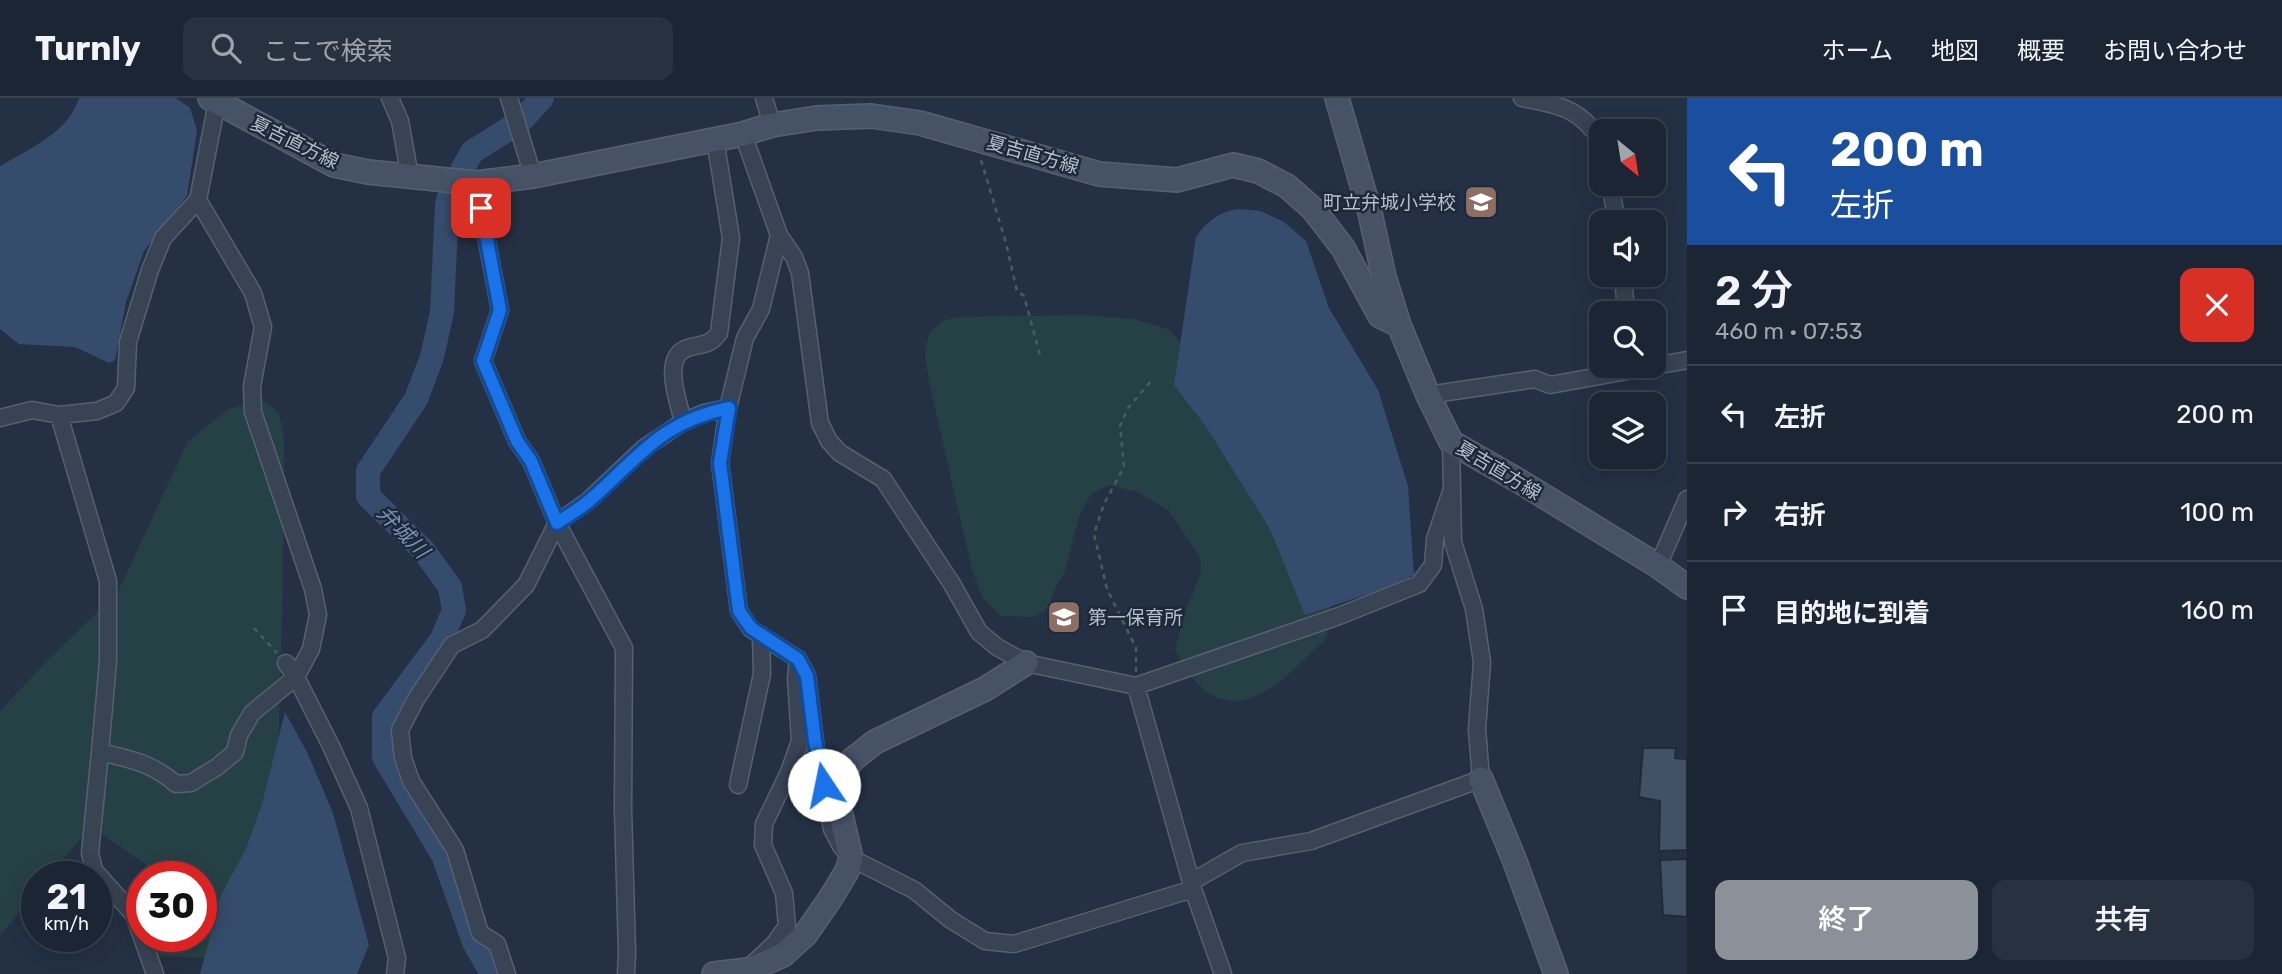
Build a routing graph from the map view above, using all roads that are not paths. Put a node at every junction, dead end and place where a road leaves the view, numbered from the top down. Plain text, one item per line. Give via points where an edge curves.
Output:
1 (390, 98) edge
2 (509, 98) edge
3 (764, 98) edge
4 (1337, 98) edge
5 (1522, 98) edge
6 (214, 100) edge
7 (1589, 124) edge
8 (772, 125) junction
9 (743, 134) junction
10 (715, 139) junction
11 (533, 176) junction
12 (419, 178) junction
13 (476, 183) junction
14 (198, 200) junction
15 (779, 235) junction
16 (1399, 324) junction
17 (1687, 360) edge
18 (1666, 363) edge
19 (1589, 377) edge
20 (1428, 395) junction
21 (729, 408) junction
22 (59, 415) junction
23 (0, 418) edge
24 (683, 422) junction
25 (1451, 442) junction
26 (1452, 489) junction
27 (1687, 499) edge
28 (557, 523) junction
29 (1658, 566) junction
30 (1687, 587) edge
31 (761, 635) junction
32 (798, 659) junction
33 (286, 663) road end
34 (1026, 663) junction
35 (296, 677) junction
36 (1136, 686) junction
37 (100, 752) junction
38 (1481, 779) junction
39 (738, 785) dead end
40 (850, 858) junction
41 (1192, 886) junction
42 (729, 973) edge
43 (155, 974) edge
44 (395, 974) edge
45 (507, 974) edge
46 (625, 974) edge
47 (1223, 974) edge
48 (1556, 974) edge

1 - 12 street
2 - 11 street
3 - 8 street
4 - 16 main road
5 - 7 street via 1577,113
6 - 12 main road, 夏吉直方線 via 334,165
6 - 14 street
8 - 9 main road, 夏吉直方線
8 - 16 main road, 夏吉直方線 via 871,116 920,123 1099,174 1177,180 1233,165 1258,171 1287,186 1313,209 1343,248 1380,316
9 - 10 main road, 夏吉直方線
9 - 15 street
10 - 11 main road, 夏吉直方線
10 - 24 street via 731,238 719,333 704,345 685,349 672,366
11 - 13 main road, 夏吉直方線
12 - 13 main road, 夏吉直方線
13 - 28 street via 500,310 483,361
14 - 22 street via 163,238 150,270 128,342 125,388 116,403 97,411
14 - 35 street via 253,293 263,327 252,386 253,412 318,615 311,649
15 - 21 street via 761,309 745,338
15 - 34 street via 800,272 820,423 829,441 883,479 979,632
16 - 20 main road, 夏吉直方線
17 - 18 street
19 - 20 street via 1550,385 1535,379
20 - 25 main road, 夏吉直方線
21 - 24 street
21 - 31 street via 720,463 739,611
22 - 23 street via 32,410
22 - 37 street via 108,581 108,661
24 - 28 street via 644,448 588,501
25 - 26 street
25 - 29 main road, 夏吉直方線
26 - 36 street via 1435,539 1433,565 1419,584
26 - 38 street via 1453,542 1474,609 1482,662 1477,729
27 - 29 street
28 - 45 street via 526,585 482,630 452,645 400,730 402,758 411,781 455,850 480,933 497,944
28 - 46 street via 624,648
29 - 30 main road, 夏吉直方線
31 - 32 street
31 - 39 street via 762,674
32 - 40 street via 807,676 832,829
32 - 42 street via 800,741 764,824 763,845 784,893 786,926 775,943
33 - 35 street
34 - 36 street
34 - 40 main road via 985,689 875,742 852,760 841,778 837,798
35 - 37 street via 252,713 239,734 235,752 191,783 176,783 147,764
35 - 44 street via 359,807 397,958
36 - 41 street
37 - 43 street via 90,853 94,870 135,915
38 - 41 street via 1311,841 1242,853
38 - 48 main road
40 - 41 street via 914,890 985,940 1014,944
40 - 42 main road via 847,871 805,936 783,955
41 - 47 street

